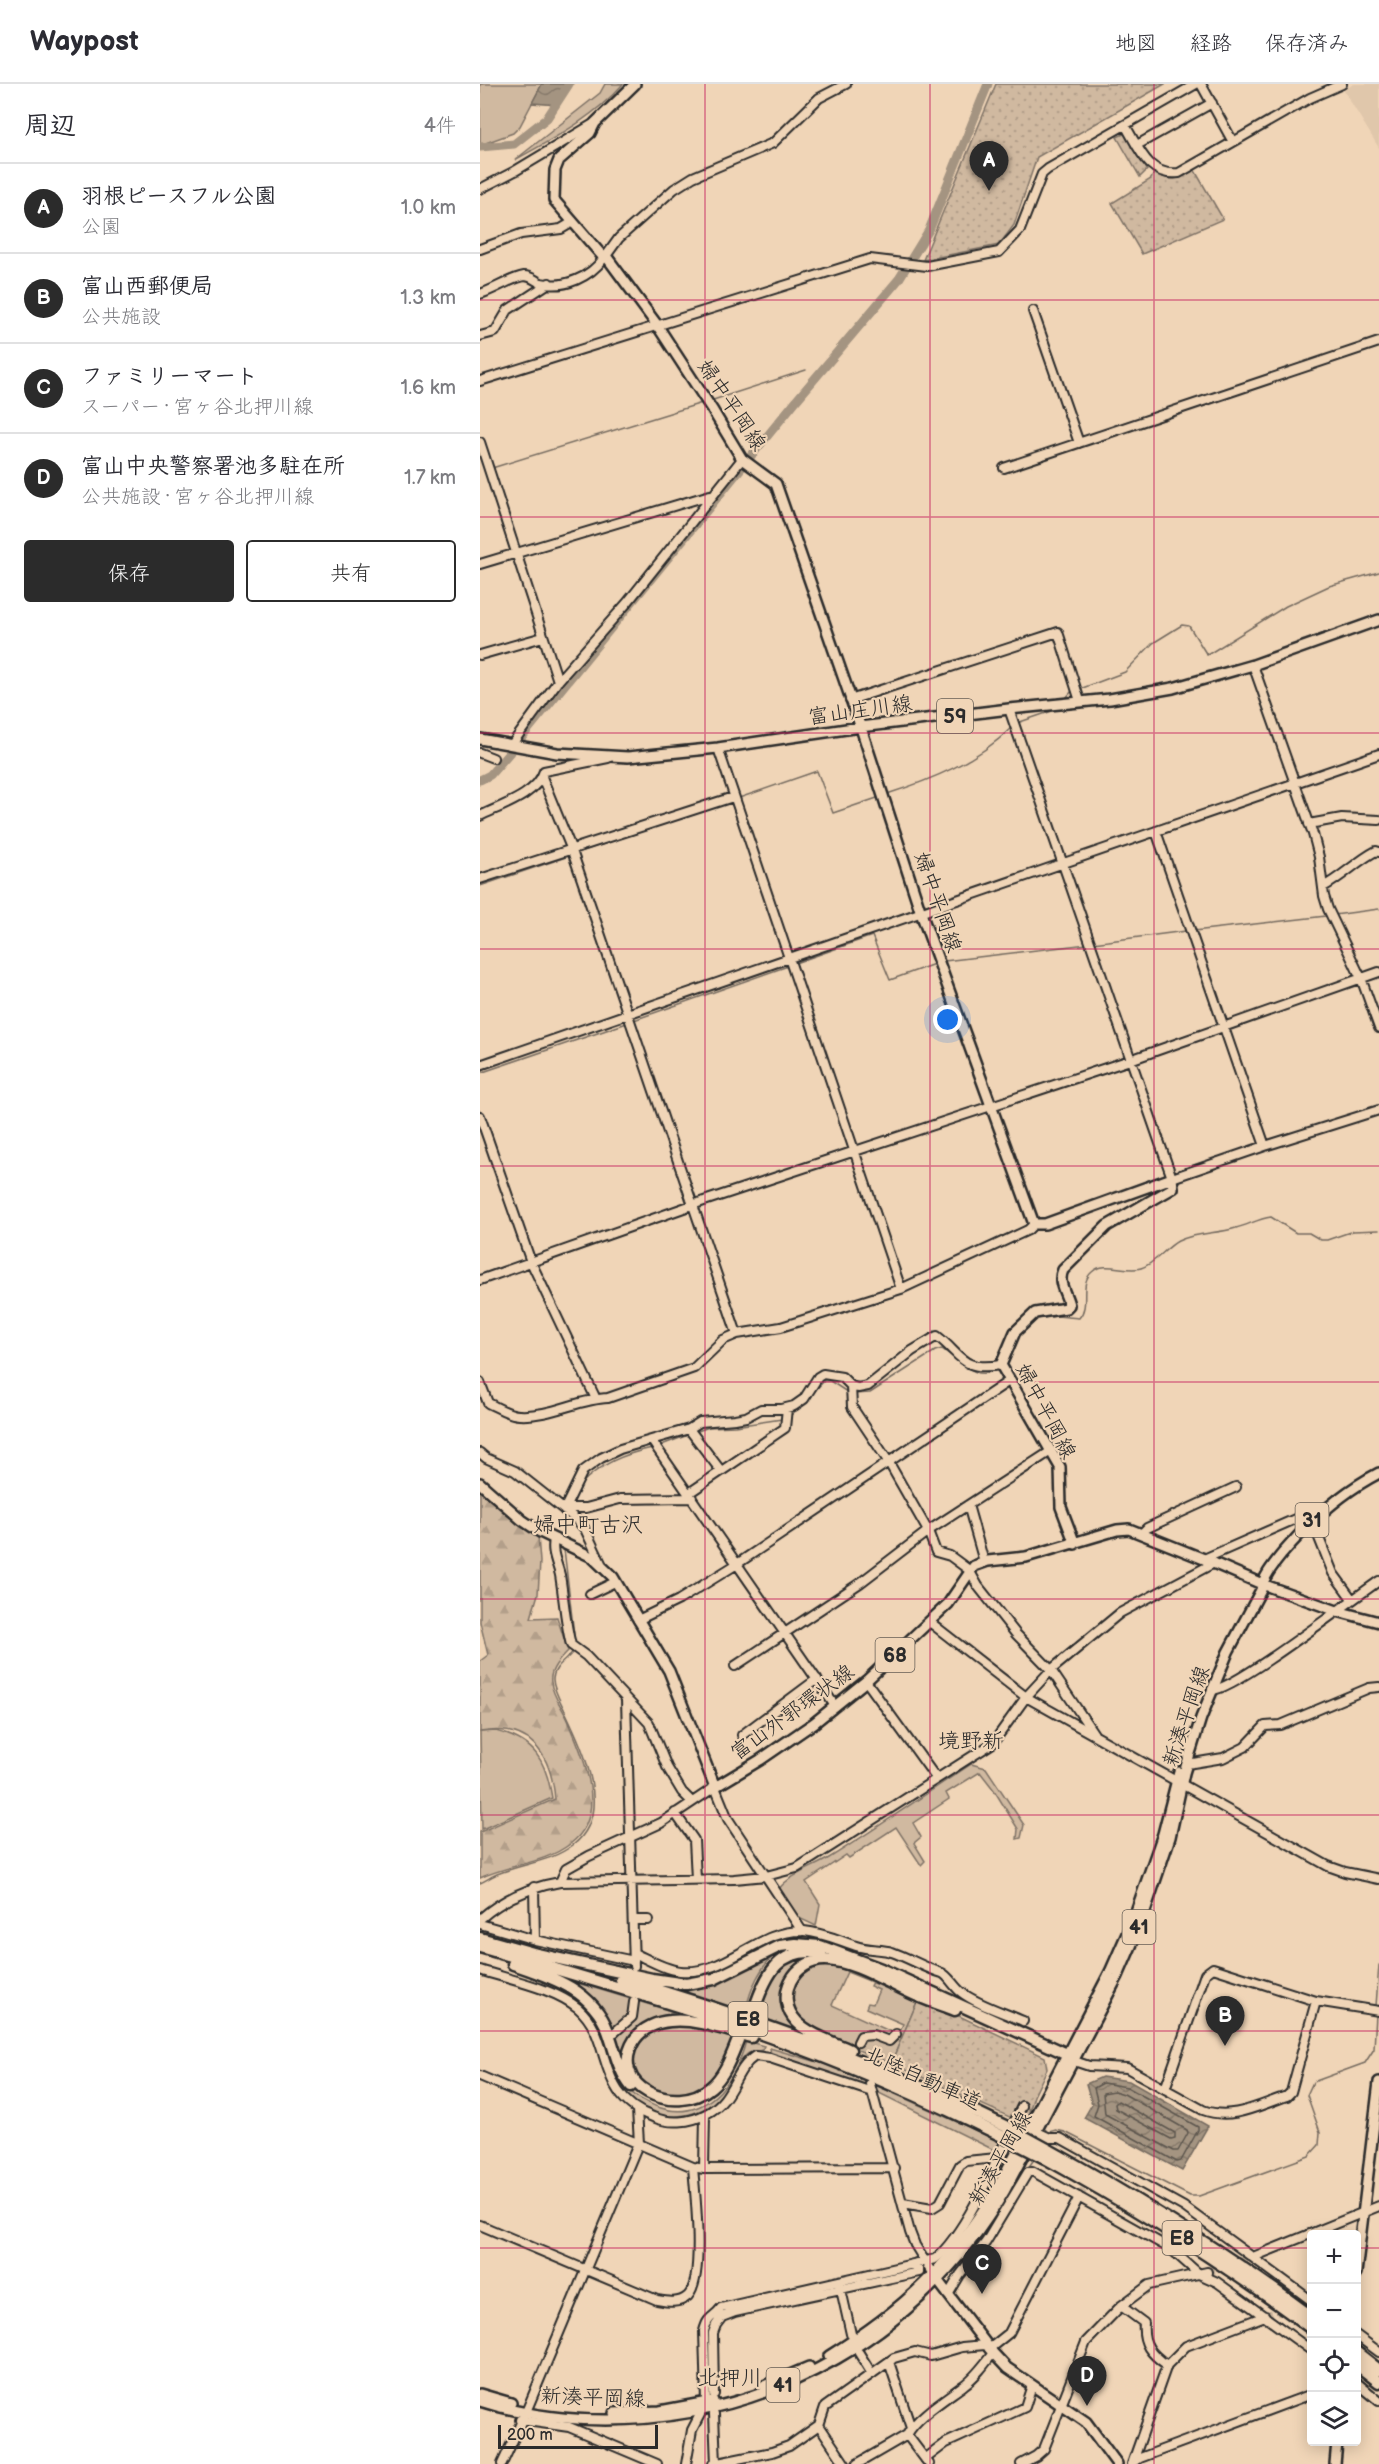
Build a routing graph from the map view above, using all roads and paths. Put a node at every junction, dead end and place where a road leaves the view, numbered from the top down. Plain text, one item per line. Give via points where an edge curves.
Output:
1 (635, 84) edge
2 (846, 84) edge
3 (1196, 84) edge
4 (1201, 84) edge
5 (1342, 84) edge
6 (1212, 102) junction
7 (595, 123) junction
8 (1125, 125) junction
9 (1233, 142) junction
10 (1137, 145) junction
11 (480, 189) edge
12 (573, 222) junction
13 (480, 249) edge
14 (605, 257) junction
15 (549, 283) junction
16 (480, 294) edge
17 (1033, 311) dead end
18 (657, 325) junction
19 (480, 336) edge
20 (1379, 342) edge
21 (480, 381) edge
22 (480, 442) edge
23 (1079, 443) junction
24 (742, 459) junction
25 (1004, 468) dead end
26 (712, 495) junction
27 (515, 552) junction
28 (480, 564) edge
29 (1379, 620) edge
30 (543, 637) junction
31 (480, 655) edge
32 (1253, 665) junction
33 (558, 681) junction
34 (850, 700) junction
35 (1080, 701) junction
36 (1009, 709) junction
37 (860, 727) junction
38 (480, 739) edge
39 (517, 745) junction
40 (718, 748) junction
41 (480, 753) edge
42 (1379, 754) edge
43 (614, 757) junction
44 (493, 758) dead end
45 (542, 777) junction
46 (1294, 783) junction
47 (733, 797) junction
48 (480, 816) edge
49 (1379, 820) edge
50 (1309, 824) junction
51 (1155, 831) junction
52 (571, 849) junction
53 (1379, 852) edge
54 (1062, 862) junction
55 (480, 879) edge
56 (1323, 887) junction
57 (921, 913) junction
58 (789, 959) junction
59 (1379, 972) edge
60 (1361, 978) junction
61 (627, 1014) junction
62 (1224, 1026) junction
63 (1379, 1028) edge
64 (1130, 1060) junction
65 (480, 1065) edge
66 (993, 1106) junction
67 (1379, 1110) edge
68 (480, 1116) edge
69 (1264, 1146) junction
70 (856, 1153) junction
71 (1172, 1178) junction
72 (695, 1204) junction
73 (1034, 1224) junction
74 (531, 1262) junction
75 (480, 1280) edge
76 (901, 1289) junction
77 (738, 1334) junction
78 (1001, 1365) junction
79 (1009, 1381) junction
80 (480, 1382) edge
81 (851, 1386) junction
82 (596, 1399) junction
83 (787, 1408) junction
84 (689, 1429) junction
85 (652, 1441) junction
86 (1051, 1451) junction
87 (480, 1453) edge
88 (888, 1461) junction
89 (721, 1471) junction
90 (1379, 1473) edge
91 (480, 1483) edge
92 (1236, 1487) dead end
93 (690, 1496) junction
94 (968, 1505) junction
95 (564, 1510) junction
96 (1313, 1519) junction
97 (928, 1532) junction
98 (1140, 1534) junction
99 (554, 1539) junction
100 (1075, 1544) junction
101 (1204, 1558) junction
102 (984, 1562) junction
103 (601, 1563) junction
104 (737, 1563) junction
105 (1214, 1563) junction
106 (969, 1570) junction
107 (1379, 1581) edge
108 (615, 1582) junction
109 (1262, 1584) junction
110 (590, 1593) dead end
111 (1352, 1599) junction
112 (1337, 1611) junction
113 (638, 1620) junction
114 (1379, 1622) edge
115 (931, 1623) junction
116 (784, 1632) junction
117 (735, 1666) dead end
118 (1051, 1670) junction
119 (817, 1679) junction
120 (866, 1681) junction
121 (1379, 1687) edge
122 (1212, 1690) junction
123 (1026, 1697) junction
124 (626, 1701) junction
125 (835, 1706) junction
126 (742, 1735) dead end
127 (1096, 1737) junction
128 (1187, 1764) junction
129 (936, 1778) junction
130 (1179, 1783) junction
131 (715, 1786) junction
132 (692, 1802) junction
133 (675, 1814) junction
134 (630, 1837) junction
135 (766, 1876) junction
136 (696, 1879) junction
137 (1379, 1879) edge
138 (632, 1880) junction
139 (560, 1882) junction
140 (534, 1887) junction
141 (480, 1918) edge
142 (633, 1920) junction
143 (648, 1920) dead end
144 (480, 1924) edge
145 (802, 1931) junction
146 (480, 1938) edge
147 (535, 1940) junction
148 (820, 1946) junction
149 (480, 1947) edge
150 (480, 1953) edge
151 (532, 1953) junction
152 (634, 1960) junction
153 (850, 1966) junction
154 (480, 1970) edge
155 (1316, 2001) junction
156 (634, 2002) dead end
157 (1379, 2012) edge
158 (1023, 2020) dead end
159 (615, 2032) dead end
160 (896, 2034) dead end
161 (858, 2042) dead end
162 (821, 2056) junction
163 (1068, 2058) junction
164 (480, 2076) edge
165 (1379, 2082) edge
166 (1165, 2089) junction
167 (1022, 2106) dead end
168 (969, 2109) junction
169 (637, 2110) junction
170 (705, 2115) junction
171 (1004, 2132) junction
172 (1037, 2132) junction
173 (639, 2143) junction
174 (1048, 2149) junction
175 (997, 2158) junction
176 (693, 2167) junction
177 (894, 2168) junction
178 (704, 2169) junction
179 (1032, 2171) junction
180 (1079, 2197) junction
181 (903, 2203) junction
182 (1379, 2206) edge
183 (1364, 2211) junction
184 (480, 2225) edge
185 (1361, 2234) edge
186 (1251, 2258) junction
187 (919, 2265) junction
188 (585, 2271) junction
189 (1203, 2273) junction
190 (936, 2278) junction
191 (839, 2280) junction
192 (842, 2290) junction
193 (948, 2295) junction
194 (1307, 2297) edge
195 (1121, 2306) junction
196 (720, 2314) junction
197 (1307, 2314) edge
198 (1265, 2316) junction
199 (1307, 2326) edge
200 (851, 2334) dead end
201 (1361, 2338) edge
202 (1307, 2348) edge
203 (989, 2349) junction
204 (1379, 2352) edge
205 (859, 2353) dead end
206 (1361, 2356) edge
207 (889, 2362) junction
208 (1167, 2365) junction
209 (1361, 2368) edge
210 (1379, 2370) edge
211 (872, 2374) junction
212 (1379, 2382) edge
213 (1032, 2385) junction
214 (1361, 2386) edge
215 (480, 2394) edge
216 (714, 2394) dead end
217 (1307, 2395) edge
218 (480, 2401) edge
219 (1379, 2401) edge
220 (1060, 2403) junction
221 (705, 2406) junction
222 (525, 2413) junction
223 (714, 2414) dead end
224 (819, 2425) junction
225 (909, 2432) junction
226 (1337, 2446) edge
227 (927, 2462) edge
228 (502, 2464) edge
229 (657, 2464) edge
230 (686, 2464) edge
231 (715, 2464) edge
232 (845, 2464) edge
233 (857, 2464) edge
234 (1021, 2464) edge
235 (1116, 2464) edge
236 (1132, 2464) edge
237 (1335, 2464) edge

1 - 7 main road, 婦中平岡線
2 - 14 street via 819,98 773,143 674,189 619,238
3 - 8 street
4 - 6 street
5 - 9 street
6 - 9 street
6 - 10 street
7 - 11 street
7 - 12 main road, 婦中平岡線 via 590,133 559,160 555,170 554,200
8 - 10 street
8 - 18 street via 1042,174 1020,230 999,252 927,266 870,259
9 - 10 street via 1179,173 1169,174 1149,166
12 - 13 street via 561,229 521,234
12 - 14 main road, 婦中平岡線
14 - 15 street via 581,278 564,284
14 - 18 main road, 婦中平岡線
15 - 16 street via 520,277
15 - 19 street via 508,310 495,332
17 - 23 street
18 - 21 street
18 - 24 main road, 婦中平岡線
20 - 23 street
22 - 27 street
23 - 25 street
24 - 26 street
24 - 34 main road, 婦中平岡線 via 776,484
26 - 27 street
26 - 33 street via 627,603
27 - 28 street
27 - 30 street
29 - 32 main road, 富山庄川線 / 59
30 - 31 street
30 - 33 street
32 - 35 main road, 富山庄川線 / 59 via 1173,688
32 - 46 street
33 - 39 street
34 - 35 street via 1058,632
34 - 37 main road, 婦中平岡線
35 - 36 main road, 富山庄川線 / 59
36 - 37 main road, 富山庄川線 / 59
36 - 54 street
37 - 40 main road, 富山庄川線 / 59
37 - 57 main road, 婦中平岡線
38 - 39 main road, 富山庄川線 / 59
39 - 43 main road, 富山庄川線 / 59 via 556,753
40 - 43 main road, 富山庄川線 / 59
40 - 47 street
41 - 44 street
42 - 46 street
43 - 45 street via 544,771
45 - 48 street via 520,796
45 - 52 street
46 - 50 street
46 - 51 street
47 - 52 street
47 - 58 street
49 - 50 street via 1342,818
50 - 56 street
51 - 54 street
51 - 62 street
52 - 55 street
52 - 61 street
53 - 56 street via 1366,856
54 - 57 street
54 - 64 street
56 - 60 street via 1335,928
57 - 58 street
57 - 66 main road, 婦中平岡線
58 - 61 street
58 - 70 street
59 - 60 street
60 - 62 street
60 - 63 street
61 - 65 street
61 - 72 street
62 - 64 street
62 - 69 street
64 - 66 street
64 - 71 street
66 - 70 street
66 - 73 main road, 婦中平岡線
67 - 69 street
68 - 74 street
69 - 71 street
70 - 72 street
70 - 76 street
71 - 73 main road via 1045,1224
71 - 78 main road, 婦中平岡線 via 1173,1188 1107,1226 1064,1269 1060,1279 1069,1305 1035,1312 1015,1332
72 - 74 street
72 - 77 street
73 - 76 street
74 - 75 street
74 - 82 street
76 - 77 street via 781,1327
77 - 82 street via 723,1340 694,1368
78 - 79 main road, 婦中平岡線
78 - 81 street via 969,1364 937,1336 877,1381 858,1388
79 - 86 main road, 婦中平岡線
79 - 88 street
80 - 82 street via 488,1403 517,1415 551,1412
81 - 83 street via 842,1377 823,1374 804,1399
81 - 88 street via 852,1407
83 - 84 street via 761,1409 735,1419 710,1419
83 - 89 street via 785,1428
84 - 85 street
84 - 89 street
85 - 93 street
85 - 95 street via 620,1449 583,1471
86 - 94 street
86 - 100 main road, 婦中平岡線 via 1060,1467 1061,1507
87 - 95 street via 515,1471
88 - 97 street
88 - 104 street
89 - 93 street
90 - 96 main road, 31 via 1342,1495
91 - 99 main road, 富山外郭環状線 via 522,1520
92 - 98 street
93 - 95 street via 620,1498
93 - 104 street
94 - 97 street
94 - 102 street
95 - 103 street via 585,1529
96 - 101 street via 1309,1513
96 - 109 main road, 31
96 - 111 street via 1333,1573
97 - 106 street via 936,1552 950,1556
97 - 116 street via 860,1583
98 - 100 main road via 1129,1529 1117,1530
98 - 101 main road
99 - 103 main road, 富山外郭環状線
99 - 124 street via 553,1554 571,1645
100 - 102 main road via 1026,1557
101 - 105 main road
102 - 106 main road
103 - 108 main road, 富山外郭環状線
104 - 113 street via 679,1600
104 - 116 street
105 - 109 main road
105 - 118 street via 1120,1613
106 - 115 main road, 富山外郭環状線 / 68
106 - 118 street via 1016,1634
107 - 111 street
108 - 110 street
108 - 113 main road, 富山外郭環状線
109 - 112 main road
109 - 122 main road, 新湊平岡線 / 41
109 - 130 main road, 新湊平岡線 / 41 via 1256,1588 1213,1671
111 - 112 street
112 - 114 main road
112 - 122 street via 1247,1674
113 - 131 main road, 富山外郭環状線 via 669,1671
115 - 120 main road, 富山外郭環状線 / 68
115 - 123 street
116 - 117 street
116 - 119 street
118 - 123 street
118 - 127 street
119 - 125 street
119 - 126 street
120 - 125 main road, 富山外郭環状線 / 68
120 - 129 street
121 - 128 street via 1281,1725 1265,1726 1245,1747 1223,1758
122 - 128 main road, 新湊平岡線 / 41
123 - 127 street
123 - 129 street via 993,1743
124 - 132 street via 649,1724 667,1767
124 - 134 street
125 - 131 main road, 富山外郭環状線 / 68 via 760,1760
127 - 130 street
128 - 130 main road, 新湊平岡線 / 41
129 - 135 street via 812,1860
130 - 137 street via 1328,1866
130 - 163 main road, 新湊平岡線 / 41 via 1162,1863 1141,1923 1118,1976
131 - 132 street
131 - 135 street via 728,1819
132 - 133 street
133 - 134 street
133 - 136 street via 694,1840
134 - 138 street
134 - 139 street via 566,1869
135 - 136 street
135 - 145 street
136 - 138 street
138 - 139 street
138 - 142 street
139 - 140 street
140 - 141 street via 507,1899
140 - 147 street
142 - 143 street
142 - 152 street
144 - 147 street
145 - 152 street via 767,1938 702,1970 680,1971
145 - 158 street via 894,1953 944,1973 962,1993
146 - 151 highway, 北陸自動車道 / E8
147 - 152 street
148 - 151 highway via 780,1946 714,1979 686,1984
148 - 153 highway via 795,1948 775,1959 759,1980 751,2009 768,1975 787,1957 815,1952
148 - 163 highway via 881,1969
149 - 162 highway, 北陸自動車道 / E8 via 681,2007
150 - 162 highway via 564,1983 585,1997 604,2022 626,2080 643,2097 657,2103 681,2106 710,2094 726,2077 740,2041 726,2068 703,2093 689,2099 666,2100 652,2095 635,2081 629,2067 630,2048 650,2026 673,2020 699,2023
151 - 168 highway, 北陸自動車道 / E8 via 787,2033
153 - 163 highway
153 - 168 highway via 816,1961 797,1970 786,1996 797,2022
154 - 169 street via 524,1980 579,2010 602,2043 614,2085
155 - 157 street
155 - 166 street via 1294,2087 1287,2096 1224,2115 1203,2110
155 - 166 street via 1219,1969 1209,1970
156 - 159 street via 632,2018
160 - 161 street via 889,2041 867,2035
162 - 171 highway, 北陸自動車道 / E8
163 - 166 street via 1089,2066 1127,2068
163 - 172 main road, 新湊平岡線 / 41
163 - 190 main road, 新湊平岡線 / 41 via 998,2187
164 - 173 street
165 - 183 main road
167 - 175 street
168 - 171 highway, 北陸自動車道 / E8
169 - 170 street via 672,2121
169 - 173 street
170 - 177 street via 729,2094 745,2062 755,2056 770,2058 871,2088
170 - 178 street
171 - 174 highway, 北陸自動車道 / E8, bridge
172 - 174 street
172 - 190 main road, 新湊平岡線 / 41 via 995,2209 955,2263
173 - 176 street
173 - 188 street
174 - 179 street
174 - 186 street via 1060,2138 1174,2201
174 - 197 highway, 北陸自動車道 / E8 via 1174,2222
174 - 199 highway, 北陸自動車道 / E8
175 - 181 street via 960,2165 940,2203 932,2208
175 - 187 street via 952,2241 935,2259
176 - 178 street
176 - 188 street via 697,2275 689,2295 675,2302 657,2300
177 - 178 street
177 - 181 street
179 - 180 street
179 - 193 street
180 - 189 street via 1172,2249
180 - 203 street via 1009,2333
181 - 187 street
182 - 183 street
183 - 185 main road
183 - 186 street
184 - 188 street
186 - 194 street
187 - 190 street
187 - 191 street
187 - 192 street
188 - 222 street
189 - 195 street via 1149,2285
189 - 198 street
190 - 193 main road
190 - 221 main road, 新湊平岡線 / 41 via 893,2321 857,2348 786,2385
191 - 192 street
191 - 196 street via 721,2308
192 - 196 street
192 - 200 street
193 - 203 main road
195 - 208 street via 1144,2324 1143,2338
195 - 220 street via 1086,2342
196 - 216 street via 713,2333
196 - 221 street via 713,2313 704,2331
198 - 202 street
198 - 208 street via 1186,2346
201 - 204 street
203 - 207 street via 962,2347 931,2356 906,2353
203 - 213 main road via 1007,2368
203 - 225 street via 965,2385 943,2398
205 - 211 street
206 - 210 highway
207 - 211 street
207 - 225 street via 907,2411
208 - 236 street
209 - 212 highway
211 - 224 street via 825,2407
213 - 220 main road
213 - 227 street via 1025,2407 946,2443
214 - 219 street
215 - 222 main road, 新湊平岡線 / 41
217 - 236 street
218 - 222 main road, 新湊平岡線 / 41
220 - 234 street via 1044,2449
220 - 235 main road via 1086,2422
221 - 222 main road, 新湊平岡線 / 41 via 624,2420
221 - 230 street via 692,2430
222 - 228 street
222 - 229 street
223 - 231 street
224 - 231 street via 789,2446
224 - 232 street
225 - 227 street
225 - 233 street
226 - 237 main road

